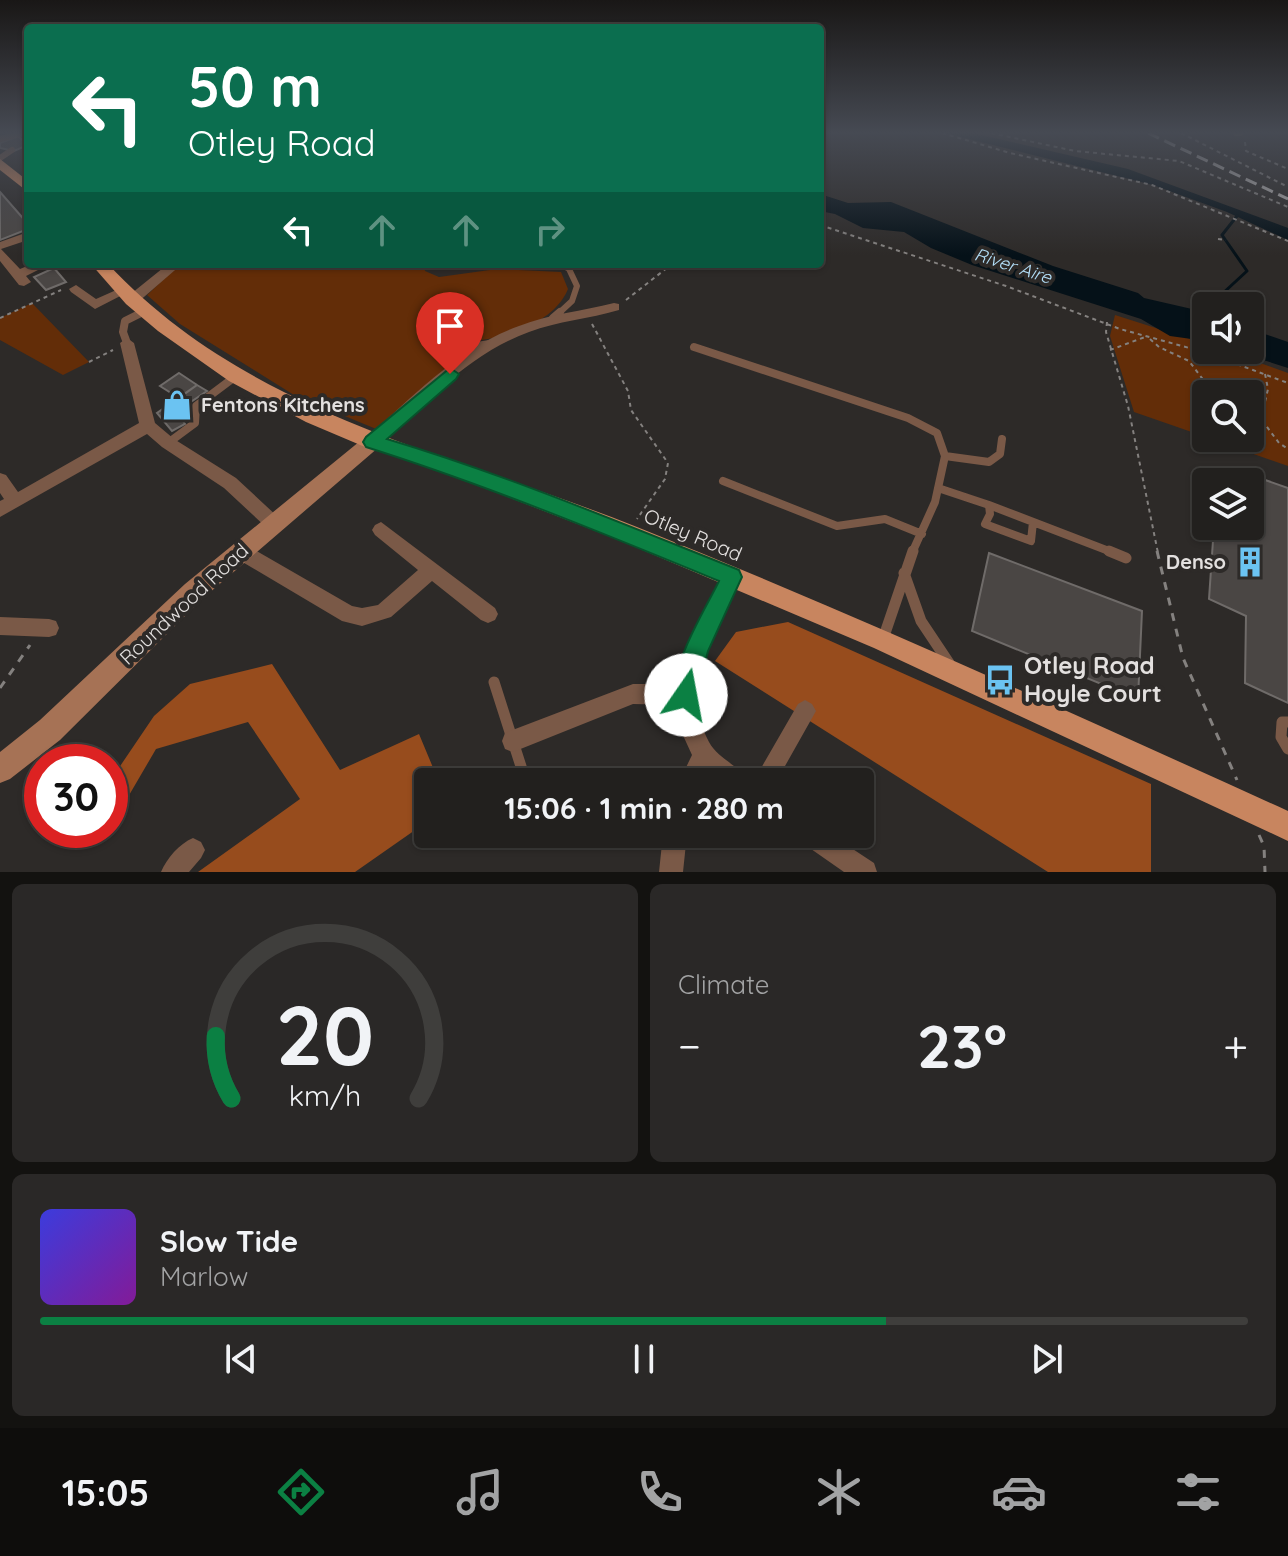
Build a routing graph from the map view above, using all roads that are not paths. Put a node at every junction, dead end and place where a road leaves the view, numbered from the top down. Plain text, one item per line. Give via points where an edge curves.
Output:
1 (24, 237) edge
2 (0, 246) edge
3 (0, 253) edge
4 (37, 268) edge
5 (103, 268) edge
6 (171, 268) edge
7 (570, 268) edge
8 (68, 289) road end
9 (133, 301) junction
10 (614, 307) road end
11 (553, 318) junction
12 (127, 343) joint
13 (694, 347) dead end
14 (236, 376) junction
15 (148, 426) junction
16 (1002, 439) dead end
17 (372, 442) junction
18 (168, 443) junction
19 (945, 456) junction
20 (0, 480) edge
21 (723, 481) dead end
22 (938, 488) junction
23 (7, 505) edge
24 (989, 505) junction
25 (1033, 522) junction
26 (273, 523) junction
27 (381, 530) dead end
28 (922, 534) junction
29 (240, 551) junction
30 (1126, 558) dead end
31 (431, 570) junction
32 (904, 572) junction
33 (732, 577) junction
34 (488, 614) dead end
35 (0, 626) edge
36 (49, 628) road end
37 (883, 640) junction
38 (960, 675) junction
39 (494, 682) dead end
40 (686, 695) junction
41 (805, 711) dead end
42 (1288, 722) edge
43 (513, 741) junction
44 (1288, 749) edge
45 (704, 756) junction
46 (0, 768) edge
47 (522, 768) edge
48 (698, 768) edge
49 (719, 768) edge
50 (772, 768) edge
51 (1288, 826) edge
52 (674, 848) edge
53 (830, 848) edge
54 (193, 850) dead end
55 (173, 872) edge
56 (671, 872) edge
57 (865, 872) edge

1 - 2 street
3 - 4 street via 21,278
5 - 9 main road, Otley Road
6 - 9 street
7 - 11 lane via 575,294
8 - 9 street via 95,305
9 - 12 lane via 123,332
9 - 14 main road, Otley Road
10 - 11 street
11 - 17 street via 491,344
12 - 15 street
13 - 19 lane via 908,418 937,433
14 - 17 main road, Otley Road
14 - 18 lane via 196,406 195,423
15 - 18 street
15 - 23 street
16 - 19 lane via 1000,454 989,462
17 - 26 street, Roundwood Road
17 - 33 main road, Otley Road via 438,462
18 - 26 street via 230,483
19 - 22 lane
20 - 23 street
21 - 28 lane via 837,526 885,519
22 - 24 lane
22 - 28 lane
24 - 25 lane
24 - 25 lane via 985,524 1031,541
25 - 30 lane
26 - 29 street, Roundwood Road
27 - 31 street
28 - 32 lane
29 - 31 street via 361,619 389,610
29 - 46 street, Roundwood Road via 50,730
31 - 34 street
32 - 37 lane
32 - 38 lane via 922,625
33 - 37 main road, Otley Road
33 - 40 street via 697,649
35 - 36 street
37 - 38 main road, Otley Road
38 - 51 main road, Otley Road
39 - 43 lane
40 - 43 street via 633,694
40 - 45 street via 688,722
41 - 50 street
42 - 44 lane via 1279,729
43 - 47 lane
45 - 48 street
45 - 49 street
52 - 56 street
53 - 57 street
54 - 55 street

